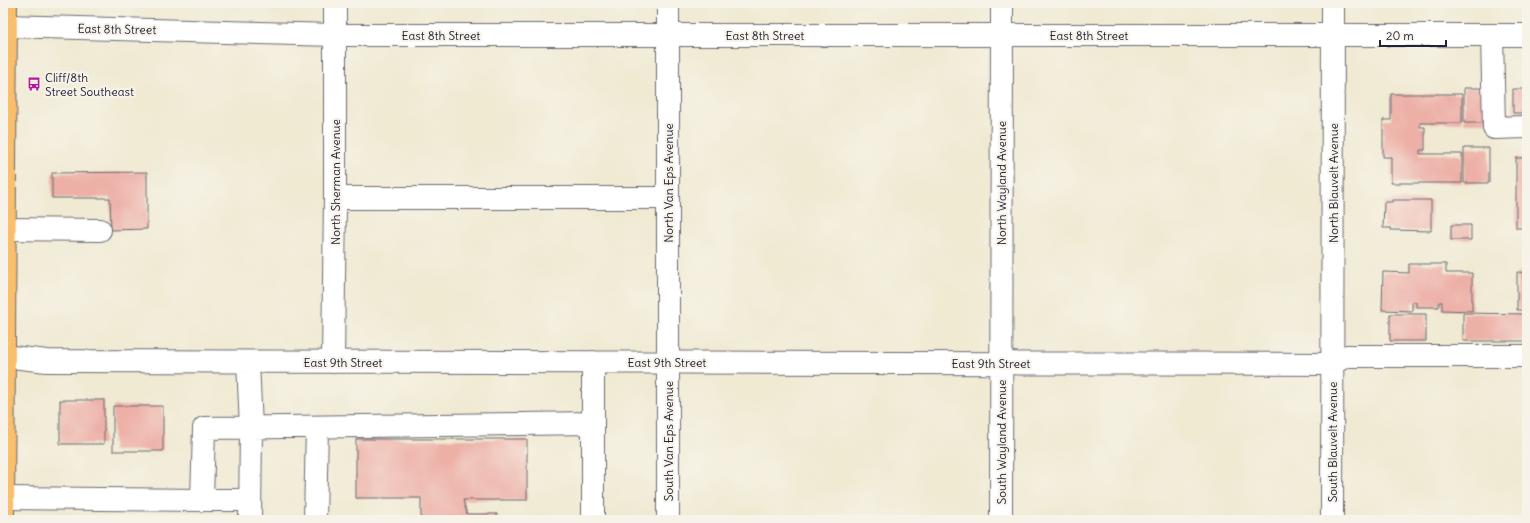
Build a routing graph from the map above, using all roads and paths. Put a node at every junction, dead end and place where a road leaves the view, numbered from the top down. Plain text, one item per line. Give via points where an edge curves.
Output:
1 (6, 3) edge
2 (334, 3) edge
3 (668, 3) edge
4 (1002, 3) edge
5 (1333, 3) edge
6 (4, 26) edge
7 (335, 35) junction
8 (668, 35) junction
9 (1002, 35) junction
10 (1333, 35) junction
11 (1492, 35) junction
12 (1527, 35) edge
13 (1527, 127) edge
14 (4, 172) edge
15 (335, 198) junction
16 (668, 198) junction
17 (4, 229) junction
18 (100, 230) dead end
19 (3, 356) edge
20 (1527, 356) edge
21 (248, 362) junction
22 (333, 362) junction
23 (593, 362) junction
24 (668, 362) junction
25 (1001, 363) junction
26 (1331, 364) junction
27 (593, 423) junction
28 (317, 427) junction
29 (251, 428) junction
30 (4, 498) edge
31 (202, 500) junction
32 (250, 510) edge
33 (4, 520) edge
34 (315, 520) edge
35 (593, 520) edge
36 (668, 520) edge
37 (1001, 520) edge
38 (1332, 520) edge

1 - 6 main road
2 - 7 street, North Sherman Avenue
3 - 8 street, North Van Eps Avenue
4 - 9 street, North Wayland Avenue
5 - 10 street, North Blauvelt Avenue
6 - 7 street, East 8th Street
6 - 14 main road
7 - 8 street, East 8th Street
7 - 15 street, North Sherman Avenue
8 - 9 street, East 8th Street
8 - 16 street, North Van Eps Avenue
9 - 10 street, East 8th Street
9 - 25 street, North Wayland Avenue
10 - 11 street, East 8th Street
10 - 26 street, North Blauvelt Avenue
11 - 12 street, East 8th Street
11 - 13 street via 1494,128
14 - 17 main road
15 - 16 street
15 - 22 street, North Sherman Avenue
16 - 24 street, North Van Eps Avenue
17 - 18 street
17 - 19 main road
19 - 21 street, East 9th Street via 47,361
19 - 30 main road
20 - 26 street via 1347,356
21 - 22 street, East 9th Street
21 - 29 street
22 - 23 street, East 9th Street
23 - 24 street, East 9th Street
23 - 27 street
24 - 25 street, East 9th Street
24 - 36 street, South Van Eps Avenue
25 - 26 street, East 9th Street
25 - 37 street, South Wayland Avenue
26 - 38 street, South Blauvelt Avenue
27 - 28 street
27 - 35 street
28 - 29 street
28 - 34 street
29 - 31 street via 204,428
29 - 32 street
30 - 31 street
30 - 33 main road
31 - 32 street

